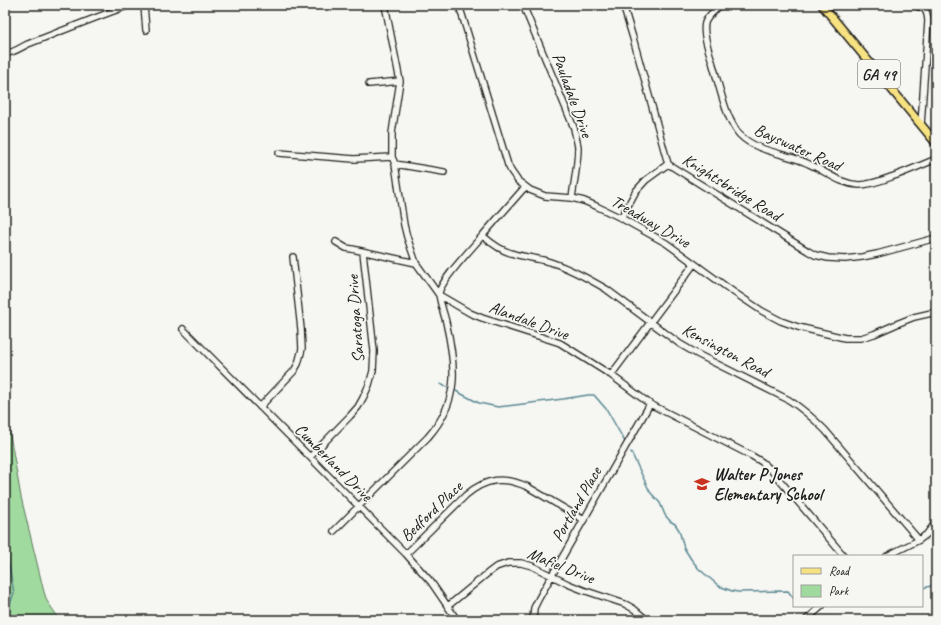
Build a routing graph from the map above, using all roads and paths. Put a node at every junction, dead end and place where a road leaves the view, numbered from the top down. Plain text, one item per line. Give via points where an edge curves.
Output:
1 (130, 5) edge
2 (144, 5) edge
3 (386, 5) edge
4 (459, 5) edge
5 (523, 5) edge
6 (623, 5) edge
7 (720, 5) edge
8 (822, 5) edge
9 (913, 5) edge
10 (146, 30) dead end
11 (5, 53) edge
12 (400, 81) junction
13 (369, 84) dead end
14 (921, 125) junction
15 (936, 143) edge
16 (279, 153) dead end
17 (392, 157) junction
18 (936, 159) edge
19 (395, 164) junction
20 (668, 164) junction
21 (444, 172) dead end
22 (525, 187) junction
23 (572, 198) junction
24 (621, 218) junction
25 (483, 236) junction
26 (936, 238) edge
27 (336, 242) dead end
28 (363, 252) junction
29 (293, 257) dead end
30 (416, 263) junction
31 (694, 264) junction
32 (439, 295) junction
33 (936, 312) edge
34 (651, 322) junction
35 (183, 329) dead end
36 (611, 375) junction
37 (650, 404) junction
38 (260, 407) junction
39 (310, 457) junction
40 (358, 506) junction
41 (584, 520) junction
42 (936, 522) edge
43 (334, 530) dead end
44 (919, 540) junction
45 (406, 554) junction
46 (843, 555) edge
47 (889, 555) edge
48 (552, 576) junction
49 (448, 606) junction
50 (821, 607) edge
51 (457, 620) edge
52 (532, 620) edge
53 (647, 620) edge
54 (806, 620) edge

1 - 11 street
2 - 10 street
3 - 12 street, Alandale Drive
4 - 22 street, Treadway Drive via 508,165
5 - 23 street, Pauladale Drive via 574,128 578,146
6 - 20 street, Knightsbridge Road
7 - 18 street, Bayswater Road via 706,22 706,40 729,118 739,134 750,143 809,164 846,183 858,185 878,182
8 - 14 main road, GA 49
9 - 14 street via 924,8 928,13
12 - 13 street
12 - 17 street, Alandale Drive via 392,134
14 - 15 main road, GA 49
16 - 17 street via 354,159
17 - 19 street, Alandale Drive
19 - 21 street
19 - 30 street, Alandale Drive via 404,225
20 - 24 street via 636,191
20 - 26 street, Knightsbridge Road via 815,255 845,259 862,257
22 - 23 street, Treadway Drive via 545,196
22 - 25 street
23 - 24 street, Treadway Drive
24 - 31 street, Treadway Drive via 666,243
25 - 32 street via 447,278
25 - 34 street, Kensington Road via 501,249 553,263 592,281
27 - 28 street via 346,248
28 - 30 street
28 - 39 street, Saratoga Drive via 374,351 373,371 358,407
29 - 38 street via 302,349 294,371
30 - 32 street, Alandale Drive
31 - 33 street, Treadway Drive via 762,312 790,325 845,338 861,338 898,322
31 - 34 street
32 - 36 street, Alandale Drive via 482,318 554,341
32 - 40 street via 453,359 453,384 448,406 444,416 428,437
34 - 36 street
34 - 44 street, Kensington Road via 699,355 801,408 825,430
35 - 38 street, Cumberland Drive
36 - 37 street, Alandale Drive
37 - 41 street, Portland Place
37 - 46 street, Alandale Drive via 762,462
38 - 39 street, Cumberland Drive
39 - 40 street, Cumberland Drive
40 - 43 street
40 - 45 street, Cumberland Drive
41 - 45 street, Bedford Place via 519,482 486,482 466,495
41 - 48 street, Portland Place
42 - 44 street
44 - 47 street
45 - 49 street, Cumberland Drive
48 - 49 street, Mafiel Drive via 532,566 508,563 496,567
48 - 52 street, Portland Place via 534,608
48 - 53 street, Mafiel Drive via 625,604
49 - 51 street, Cumberland Drive
50 - 54 street

